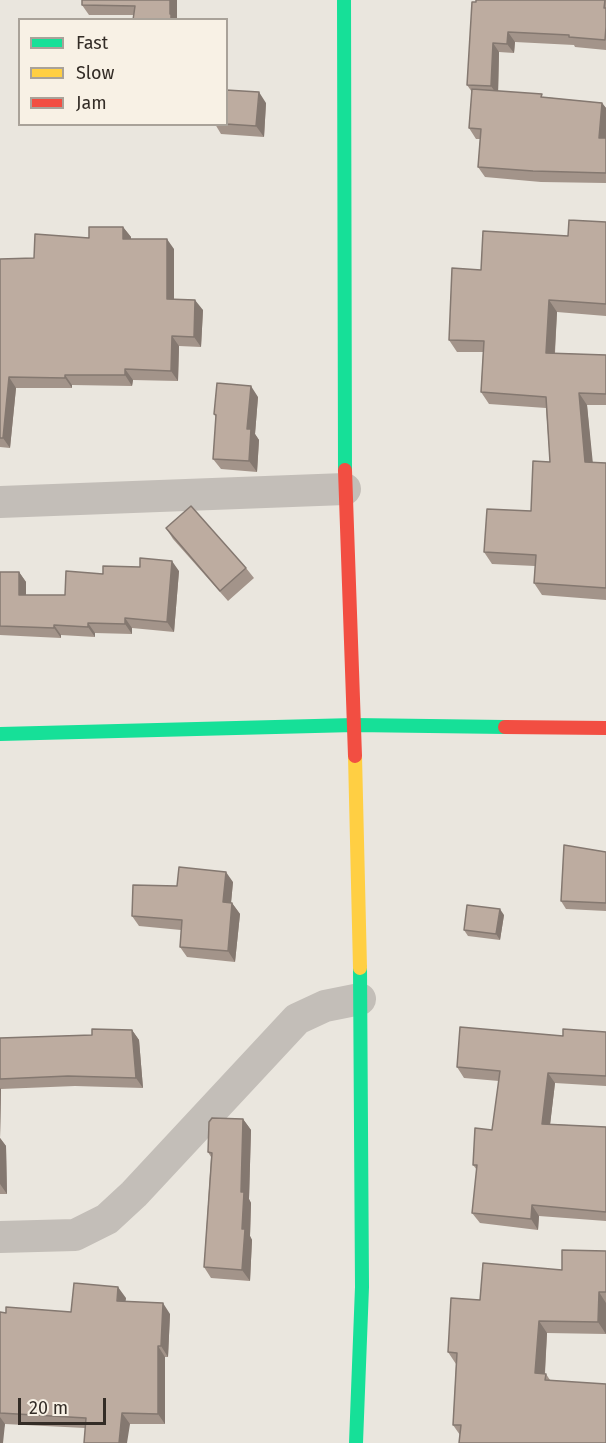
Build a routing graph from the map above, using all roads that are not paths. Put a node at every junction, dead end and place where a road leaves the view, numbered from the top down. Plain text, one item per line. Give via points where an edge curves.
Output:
1 (344, 0) edge
2 (345, 489) junction
3 (0, 502) edge
4 (354, 725) junction
5 (606, 728) edge
6 (0, 734) edge
7 (360, 999) junction
8 (0, 1238) edge
9 (356, 1443) edge

1 - 2 street
2 - 3 street
2 - 4 street
4 - 5 street
4 - 6 street
4 - 7 street
7 - 8 street via 325,1006 297,1019 107,1219 75,1235
7 - 9 street via 362,1287

